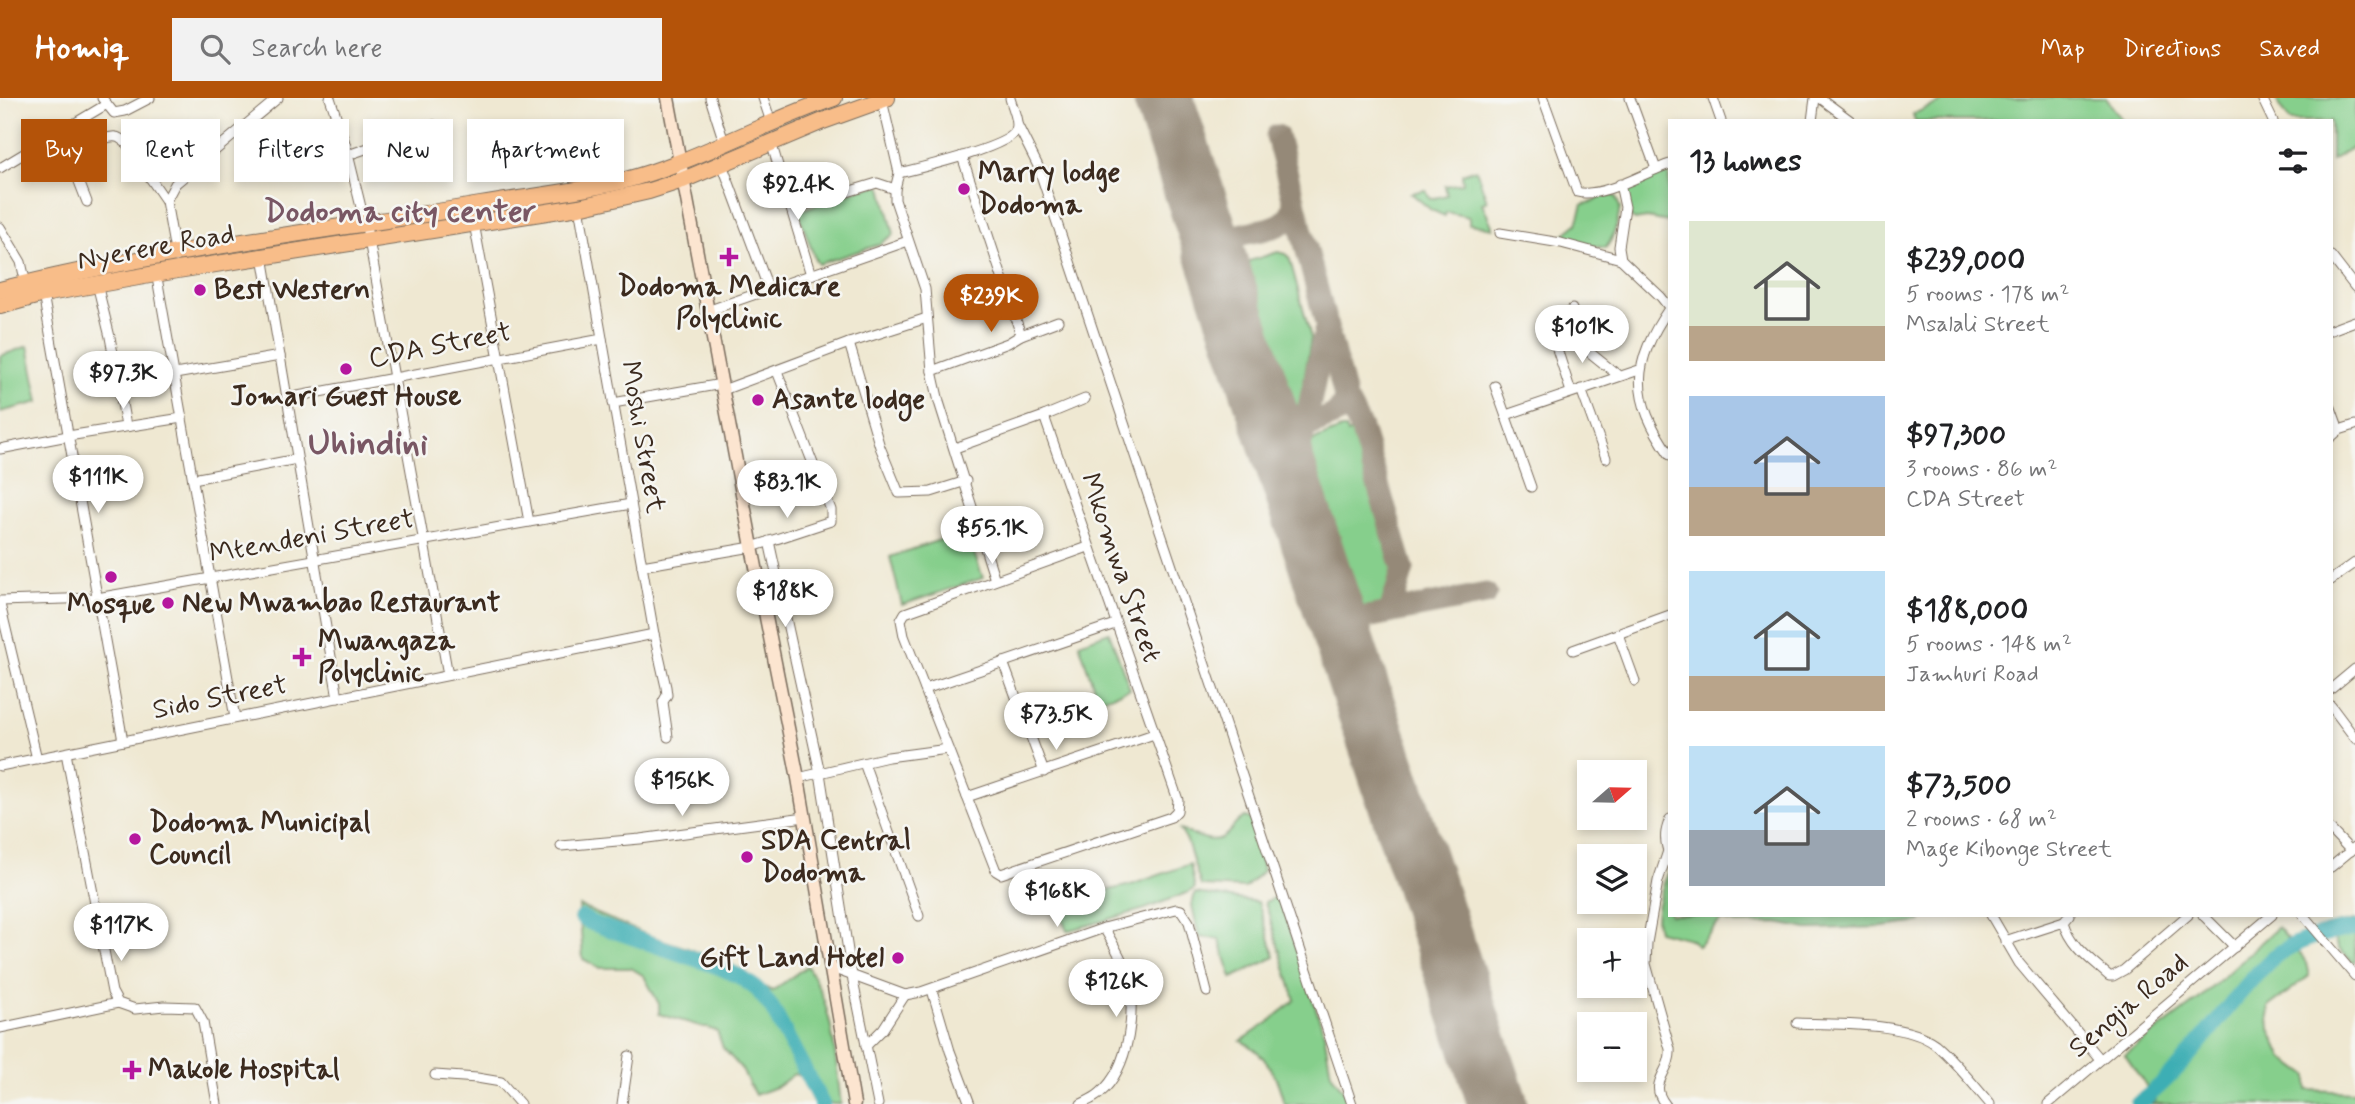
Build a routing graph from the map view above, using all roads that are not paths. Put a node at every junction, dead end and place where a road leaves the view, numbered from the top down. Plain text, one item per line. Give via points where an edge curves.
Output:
1 (150, 98) edge
2 (278, 98) edge
3 (330, 98) edge
4 (668, 98) edge
5 (710, 98) edge
6 (763, 98) edge
7 (832, 98) edge
8 (1010, 98) edge
9 (1544, 98) edge
10 (1629, 98) edge
11 (1713, 98) edge
12 (1817, 98) edge
13 (2262, 98) edge
14 (885, 99) edge
15 (104, 101) edge
16 (337, 119) edge
17 (1720, 119) edge
18 (1812, 119) edge
19 (1848, 119) edge
20 (2272, 119) edge
21 (771, 122) junction
22 (1018, 126) junction
23 (724, 142) junction
24 (771, 142) junction
25 (962, 156) junction
26 (349, 159) edge
27 (680, 161) junction
28 (722, 164) junction
29 (1668, 164) edge
30 (0, 168) edge
31 (1656, 169) junction
32 (899, 173) junction
33 (683, 180) junction
34 (1620, 184) junction
35 (895, 189) junction
36 (166, 201) junction
37 (87, 202) dead end
38 (579, 207) junction
39 (791, 209) junction
40 (474, 223) junction
41 (0, 227) edge
42 (368, 232) junction
43 (1500, 233) dead end
44 (908, 241) junction
45 (263, 256) junction
46 (1621, 259) junction
47 (2333, 259) edge
48 (177, 262) junction
49 (154, 266) junction
50 (811, 275) junction
51 (26, 284) junction
52 (97, 285) junction
53 (2355, 287) edge
54 (0, 290) edge
55 (769, 290) junction
56 (43, 294) junction
57 (0, 306) edge
58 (1668, 306) edge
59 (1572, 309) dead end
60 (1668, 309) edge
61 (707, 311) junction
62 (928, 318) junction
63 (1058, 321) dead end
64 (2355, 321) edge
65 (2333, 329) edge
66 (1563, 331) junction
67 (1021, 335) junction
68 (602, 339) junction
69 (849, 343) junction
70 (280, 356) junction
71 (499, 358) junction
72 (1639, 370) junction
73 (777, 371) junction
74 (932, 371) junction
75 (175, 374) junction
76 (1619, 376) junction
77 (394, 378) junction
78 (1495, 386) dead end
79 (722, 387) junction
80 (1581, 388) junction
81 (1571, 392) junction
82 (287, 398) junction
83 (1085, 399) dead end
84 (613, 403) junction
85 (1506, 415) junction
86 (1044, 416) junction
87 (182, 418) junction
88 (2355, 425) edge
89 (126, 426) junction
90 (2335, 434) edge
91 (68, 436) junction
92 (955, 448) junction
93 (0, 449) edge
94 (1668, 452) edge
95 (1606, 458) dead end
96 (298, 460) junction
97 (193, 479) junction
98 (966, 481) junction
99 (1531, 486) dead end
100 (631, 504) junction
101 (529, 522) junction
102 (423, 541) junction
103 (769, 541) junction
104 (752, 547) junction
105 (1088, 547) junction
106 (315, 560) junction
107 (2355, 564) edge
108 (642, 566) junction
109 (211, 578) junction
110 (2333, 579) edge
111 (995, 580) junction
112 (97, 598) junction
113 (0, 603) edge
114 (1668, 616) edge
115 (1115, 624) junction
116 (654, 634) junction
117 (1618, 634) junction
118 (1573, 650) dead end
119 (1003, 662) junction
120 (2355, 669) edge
121 (448, 675) junction
122 (1635, 681) dead end
123 (2333, 686) edge
124 (925, 689) junction
125 (338, 698) junction
126 (2333, 709) edge
127 (235, 718) junction
128 (1154, 734) junction
129 (668, 737) dead end
130 (2355, 738) edge
131 (123, 741) junction
132 (948, 748) junction
133 (66, 753) junction
134 (37, 759) junction
135 (864, 763) junction
136 (0, 766) edge
137 (1044, 772) junction
138 (820, 773) junction
139 (799, 778) junction
140 (967, 797) junction
141 (805, 817) junction
142 (1668, 824) edge
143 (2333, 832) edge
144 (561, 846) dead end
145 (1668, 848) edge
146 (2353, 849) edge
147 (1668, 854) edge
148 (2333, 864) edge
149 (919, 916) dead end
150 (1992, 917) edge
151 (2187, 917) edge
152 (2205, 917) edge
153 (2270, 917) edge
154 (2305, 917) edge
155 (2067, 918) edge
156 (1104, 928) junction
157 (2005, 941) junction
158 (2235, 947) junction
159 (829, 967) junction
160 (852, 976) junction
161 (2355, 976) edge
162 (932, 990) junction
163 (1207, 992) dead end
164 (905, 995) junction
165 (118, 1003) junction
166 (1797, 1023) dead end
167 (0, 1028) edge
168 (866, 1046) junction
169 (629, 1056) dead end
170 (2100, 1059) junction
171 (435, 1075) dead end
172 (217, 1104) edge
173 (520, 1104) edge
174 (622, 1104) edge
175 (854, 1104) edge
176 (878, 1104) edge
177 (970, 1104) edge
178 (1081, 1104) edge
179 (1352, 1104) edge
180 (1665, 1104) edge
181 (1990, 1104) edge
182 (2048, 1104) edge

1 - 15 street via 114,113
2 - 36 street via 175,184
3 - 16 street
4 - 27 main road
5 - 23 street
6 - 21 street
7 - 21 highway, Nyerere Road
8 - 22 street
9 - 34 street via 1577,192
10 - 31 street
11 - 17 street
12 - 18 street
12 - 19 street
13 - 20 street
14 - 24 highway, Nyerere Road
14 - 32 street
15 - 30 street
21 - 23 highway, Nyerere Road
22 - 25 street via 1006,140
22 - 179 street via 1038,166
23 - 27 highway, Nyerere Road
24 - 28 highway, Nyerere Road
24 - 39 street
25 - 32 street
25 - 67 street
26 - 42 street
27 - 33 main road
27 - 42 highway, Nyerere Road via 622,181
28 - 33 highway, Nyerere Road
28 - 55 street
29 - 31 street
31 - 34 street
32 - 35 street
33 - 38 highway, Nyerere Road
33 - 61 main road
34 - 46 street via 1625,207
35 - 39 street via 877,183
35 - 44 street
36 - 37 street via 117,137 78,156 73,166
36 - 48 street
38 - 40 highway, Nyerere Road
38 - 68 street, Moshi Street
39 - 50 street
40 - 42 highway, Nyerere Road
40 - 71 street
41 - 51 street via 20,262
42 - 45 highway, Nyerere Road
42 - 48 highway, Nyerere Road
42 - 77 street
43 - 46 street
44 - 50 street
44 - 62 street via 925,289
45 - 48 highway, Nyerere Road
45 - 70 street
46 - 58 street
47 - 53 street
48 - 49 highway, Nyerere Road
49 - 51 highway, Nyerere Road
49 - 52 highway, Nyerere Road
49 - 75 street
50 - 55 street
51 - 54 highway, Nyerere Road
52 - 56 highway, Nyerere Road
52 - 89 street
55 - 61 street
56 - 57 highway, Nyerere Road
56 - 91 street
59 - 66 street
60 - 72 street via 1652,334
61 - 79 main road
62 - 69 street
62 - 74 street
63 - 67 street
64 - 65 street
66 - 76 street
66 - 81 street via 1557,349
67 - 74 street
68 - 71 street, CDA Street
68 - 84 street, Moshi Street
69 - 73 street
69 - 98 street via 880,447 899,492 931,492
70 - 75 street
70 - 82 street
71 - 77 street, CDA Street
71 - 101 street
72 - 76 street
72 - 94 street via 1648,420
73 - 79 street
73 - 103 street via 831,510 831,521
74 - 92 street
75 - 87 street
76 - 80 street
77 - 82 street, CDA Street
77 - 102 street
78 - 85 street
79 - 84 street
79 - 104 main road
80 - 81 street
80 - 95 street
81 - 85 street
82 - 96 street
83 - 86 street
84 - 100 street, Moshi Street
85 - 99 street
86 - 92 street
86 - 105 street, Mkomwa Street
87 - 89 street
87 - 97 street
88 - 90 street
89 - 91 street
91 - 93 street
91 - 112 street
92 - 98 street
96 - 97 street
96 - 106 street
97 - 109 street
98 - 111 street
100 - 101 street, Mtendeni Street
100 - 108 street, Moshi Street
101 - 102 street, Mtendeni Street
102 - 106 street, Mtendeni Street
102 - 121 street
103 - 104 street
103 - 138 street
104 - 108 street
104 - 139 main road
105 - 111 street
105 - 115 street, Mkomwa Street
106 - 109 street, Mtendeni Street
106 - 125 street
107 - 110 street
108 - 116 street, Moshi Street
109 - 112 street, Mtendeni Street
109 - 127 street
111 - 124 street via 905,613 901,620 904,636
112 - 113 street, Mtendeni Street
112 - 131 street
113 - 134 street
114 - 117 street
115 - 119 street
115 - 128 street, Mkomwa Street
116 - 121 street, Sido Street
116 - 129 street, Moshi Street via 666,687 663,702
117 - 118 street
117 - 122 street
119 - 124 street
119 - 137 street
120 - 123 street
121 - 125 street, Sido Street
124 - 132 street
125 - 127 street, Sido Street
126 - 130 street
127 - 131 street, Sido Street
128 - 137 street
128 - 140 street, Mkomwa Street via 1178,800 1171,817 1001,874
131 - 133 street, Sido Street
132 - 135 street
132 - 140 street
133 - 134 street, Sido Street
133 - 165 street via 112,992
134 - 136 street, Sido Street
135 - 138 street
135 - 149 street
137 - 140 street
138 - 139 street
138 - 160 street
139 - 141 main road
141 - 144 street
141 - 159 main road
142 - 145 street
143 - 146 street
146 - 148 street
147 - 180 street via 1658,881 1646,964 1671,1056 1658,1086
150 - 157 street
151 - 155 street via 2113,976 2075,946 2068,935
152 - 158 street
153 - 158 street, Sengia Road
154 - 161 street
155 - 157 street
156 - 162 street
156 - 163 street via 1181,910 1189,922
156 - 178 street via 1126,972 1130,1032 1113,1075 1100,1093
157 - 170 street
158 - 170 street, Sengia Road
159 - 160 street
159 - 175 main road
160 - 164 street
160 - 168 street
162 - 164 street
162 - 177 street
164 - 168 street
165 - 167 street
165 - 172 street via 135,1009 195,1007 203,1023
166 - 181 street via 1880,1026 1913,1034 1934,1044
168 - 176 street
169 - 174 street
170 - 182 street, Sengia Road
171 - 173 street via 500,1082

